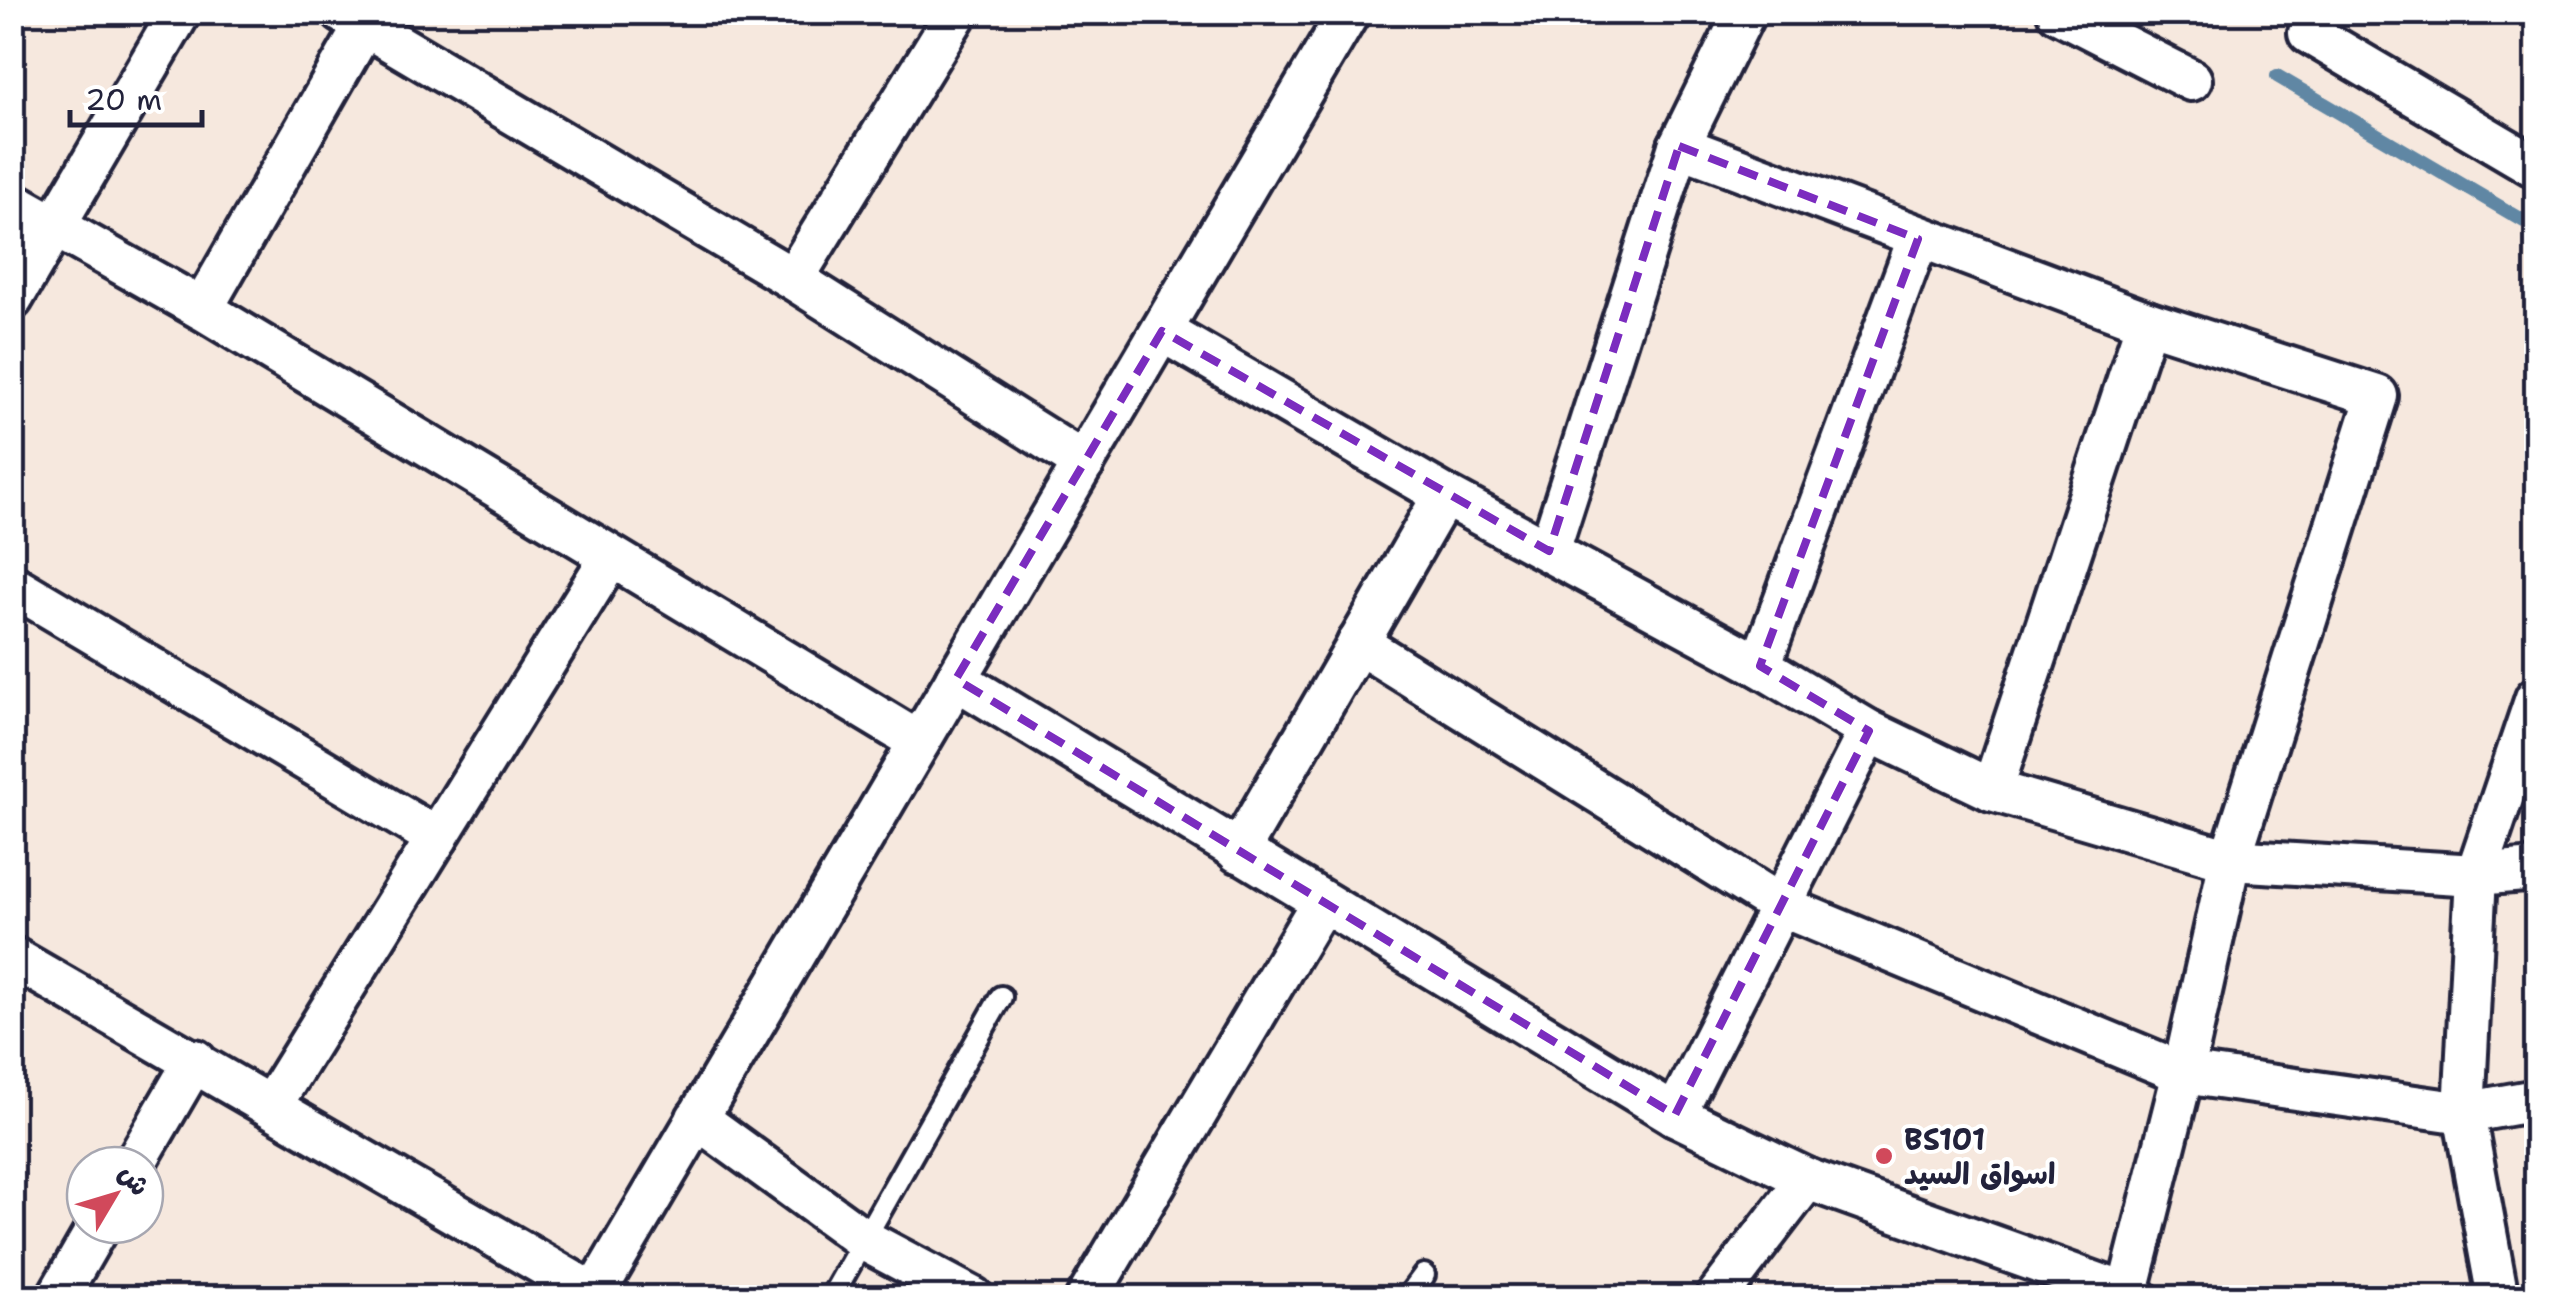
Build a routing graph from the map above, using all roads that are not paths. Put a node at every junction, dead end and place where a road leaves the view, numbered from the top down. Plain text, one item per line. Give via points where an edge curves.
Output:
1 (180, 12) edge
2 (1349, 12) edge
3 (1745, 12) edge
4 (2058, 12) edge
5 (948, 16) edge
6 (359, 17) edge
7 (2309, 34) dead end
8 (2191, 80) dead end
9 (1679, 146) junction
10 (2536, 167) edge
11 (12, 202) edge
12 (54, 227) junction
13 (1918, 238) junction
14 (793, 279) junction
15 (12, 299) edge
16 (202, 309) junction
17 (2147, 322) junction
18 (1162, 330) junction
19 (1084, 462) junction
20 (1444, 495) junction
21 (1549, 551) junction
22 (610, 558) junction
23 (12, 584) edge
24 (1358, 643) junction
25 (1760, 666) junction
26 (956, 678) junction
27 (2536, 698) edge
28 (1869, 731) junction
29 (919, 742) junction
30 (1992, 790) junction
31 (437, 838) junction
32 (1238, 852) junction
33 (2230, 860) junction
34 (2536, 870) edge
35 (2476, 875) junction
36 (1322, 902) junction
37 (1780, 906) junction
38 (12, 957) edge
39 (1002, 998) dead end
40 (196, 1060) junction
41 (2184, 1074) junction
42 (2536, 1100) edge
43 (272, 1104) junction
44 (2464, 1113) junction
45 (1675, 1115) junction
46 (697, 1118) junction
47 (146, 1145) edge
48 (1807, 1179) junction
49 (866, 1241) junction
50 (87, 1245) edge
51 (1424, 1274) dead end
52 (593, 1296) edge
53 (2132, 1296) edge
54 (57, 1298) edge
55 (831, 1298) edge
56 (973, 1298) edge
57 (1086, 1298) edge
58 (1408, 1298) edge
59 (1716, 1298) edge
60 (2498, 1298) edge

1 - 12 street
2 - 18 street
3 - 9 street
4 - 8 street
5 - 14 street
6 - 14 street
6 - 16 street
7 - 10 street
9 - 13 street
9 - 21 street
11 - 12 street
12 - 15 street
12 - 16 street
13 - 17 street
13 - 25 street
14 - 19 street
16 - 22 street
17 - 30 street
17 - 33 street via 2377,396
18 - 19 street
18 - 20 street
19 - 26 street
20 - 21 street
20 - 24 street
21 - 25 street
22 - 29 street
22 - 31 street
23 - 31 street
24 - 32 street
24 - 37 street
25 - 28 street
26 - 29 street
26 - 32 street
27 - 35 street
28 - 30 street
28 - 37 street
29 - 46 street
30 - 33 street
31 - 43 street
32 - 36 street
33 - 35 street
33 - 41 street
34 - 35 street
35 - 44 street
36 - 45 street
36 - 57 street
37 - 41 street
37 - 45 street
38 - 40 street
39 - 49 lane
40 - 43 street
40 - 47 street
41 - 44 street
41 - 53 street
42 - 44 street
43 - 52 street
44 - 60 street
45 - 48 street
46 - 49 street
46 - 52 street
48 - 53 street
48 - 59 street
49 - 55 lane
49 - 56 street
50 - 54 street
51 - 58 lane

